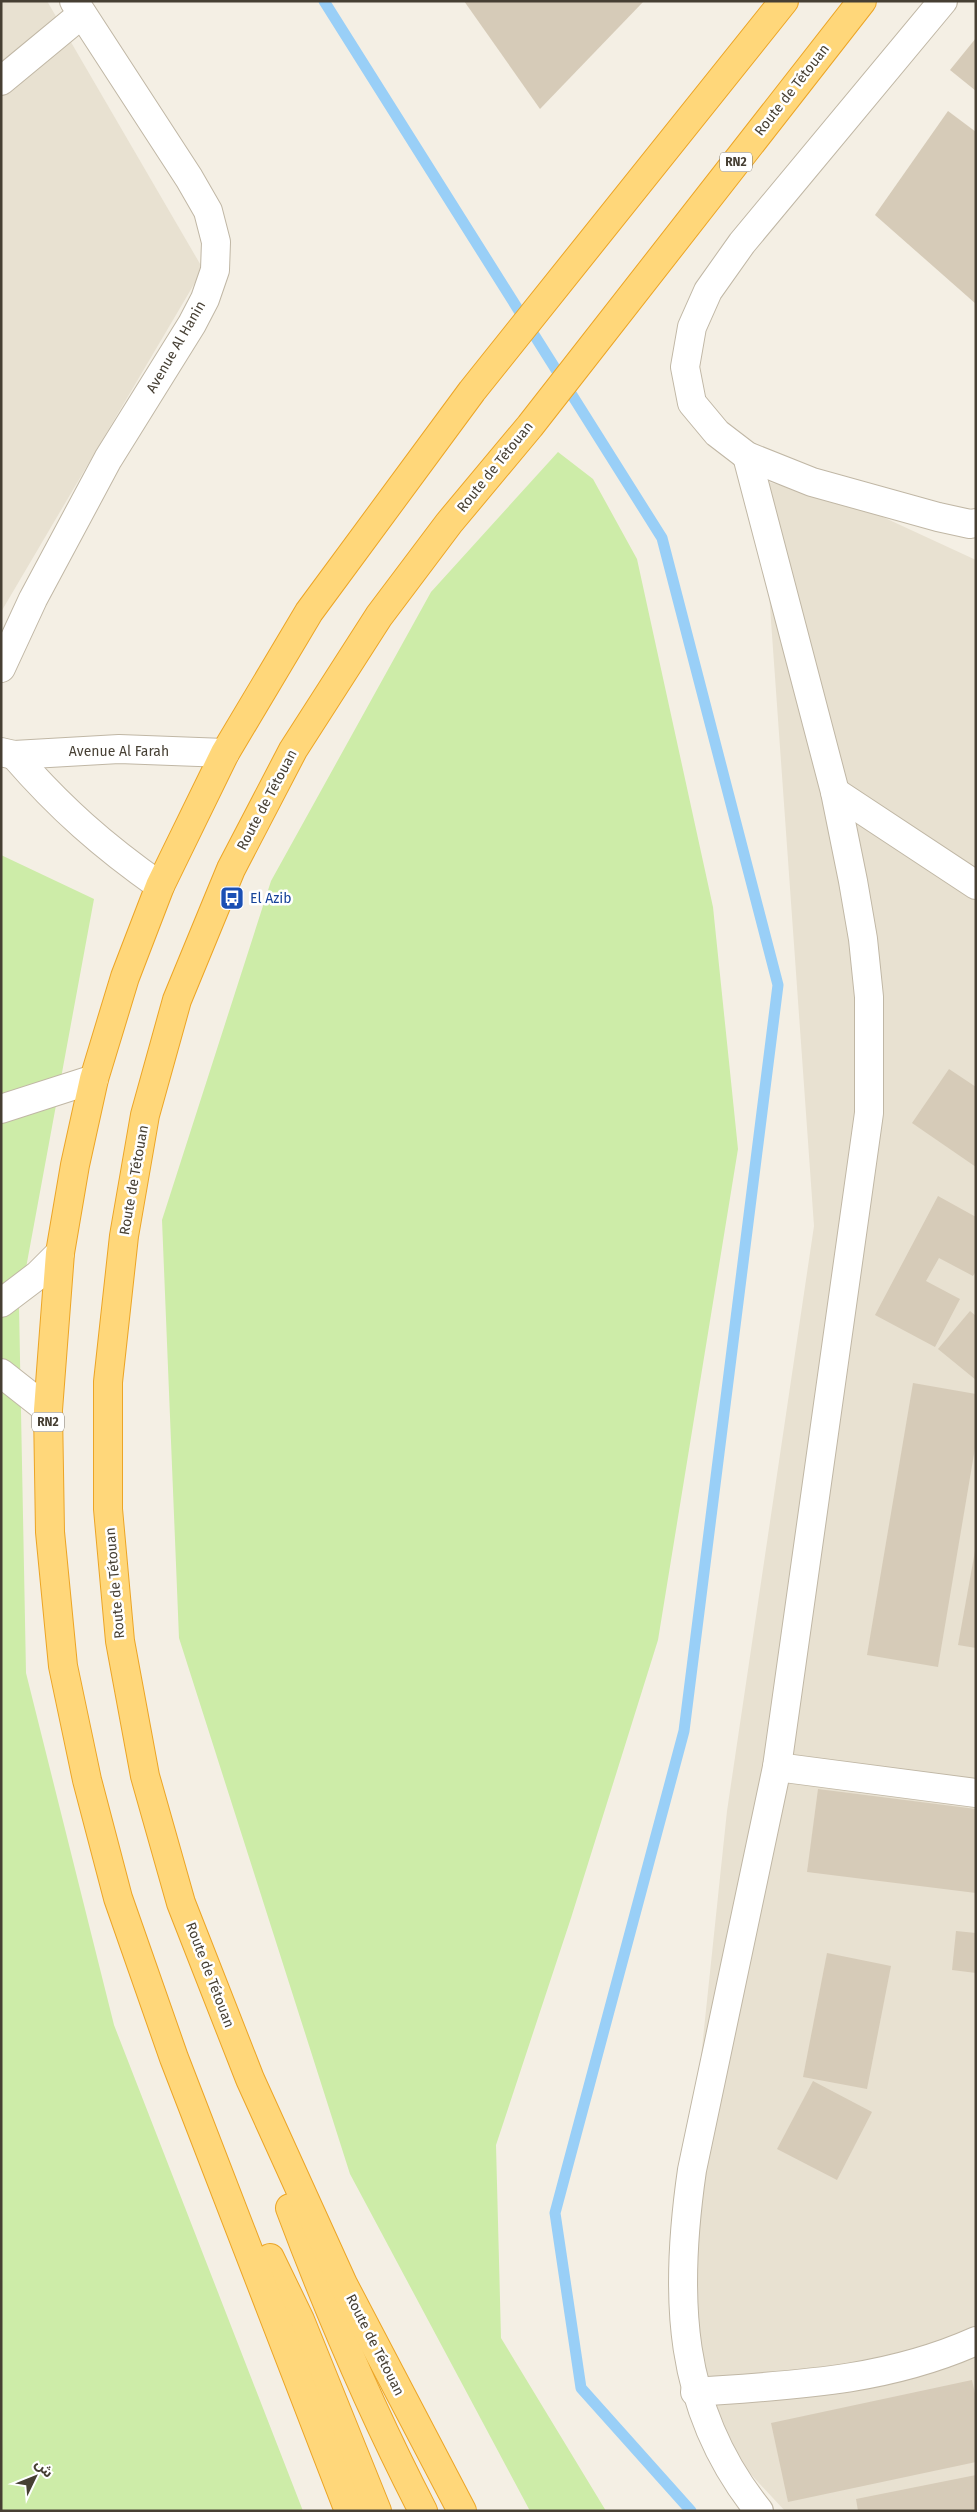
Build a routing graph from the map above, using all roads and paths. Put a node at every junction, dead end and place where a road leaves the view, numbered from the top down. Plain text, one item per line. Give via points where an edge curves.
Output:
1 (784, 1) edge
2 (862, 1) edge
3 (943, 1) edge
4 (78, 8) edge
5 (1, 81) edge
6 (747, 456) junction
7 (974, 530) edge
8 (1, 668) edge
9 (8, 753) edge
10 (224, 754) junction
11 (835, 792) junction
12 (976, 885) edge
13 (160, 886) junction
14 (94, 1079) junction
15 (1, 1109) edge
16 (60, 1253) junction
17 (1, 1303) edge
18 (1, 1373) edge
19 (48, 1410) junction
20 (777, 1767) junction
21 (976, 1793) edge
22 (174, 2058) junction
23 (250, 2080) junction
24 (976, 2342) edge
25 (695, 2392) junction
26 (349, 2511) edge
27 (377, 2511) edge
28 (423, 2511) edge
29 (462, 2511) edge
30 (759, 2511) edge

1 - 10 highway, RN2 via 472,391 309,612
2 - 23 highway, Route de Tétouan / RN2 via 379,616 293,750 231,869 177,1000 145,1115 124,1236 108,1382 108,1509 120,1641 145,1776 181,1903
3 - 6 street via 742,243 708,292 692,327 685,367 692,403 717,433
4 - 5 street
4 - 8 street, Avenue Al Hanin via 208,212 216,242 215,270 192,324 108,459 33,599
6 - 7 street via 812,482
6 - 11 street
9 - 10 street, Avenue Al Farah via 119,749
9 - 13 street, Avenue Al Farah via 81,826
10 - 13 highway, RN2
11 - 12 street
11 - 20 street via 863,939 869,1006 869,1113
13 - 14 highway, RN2 via 125,977
14 - 15 street
14 - 16 highway, RN2
16 - 17 street via 38,1275
16 - 19 highway, RN2
18 - 19 street
19 - 22 highway, RN2 via 50,1532 63,1666 86,1780 118,1898
20 - 21 street
20 - 25 street via 692,2170 684,2225 682,2284 685,2335
22 - 26 highway, RN2
22 - 27 highway via 300,2320
23 - 28 highway via 277,2172 326,2302 382,2431
23 - 29 highway, Route de Tétouan / RN2 via 343,2284
24 - 25 street via 884,2371 830,2382
25 - 30 street via 714,2439

